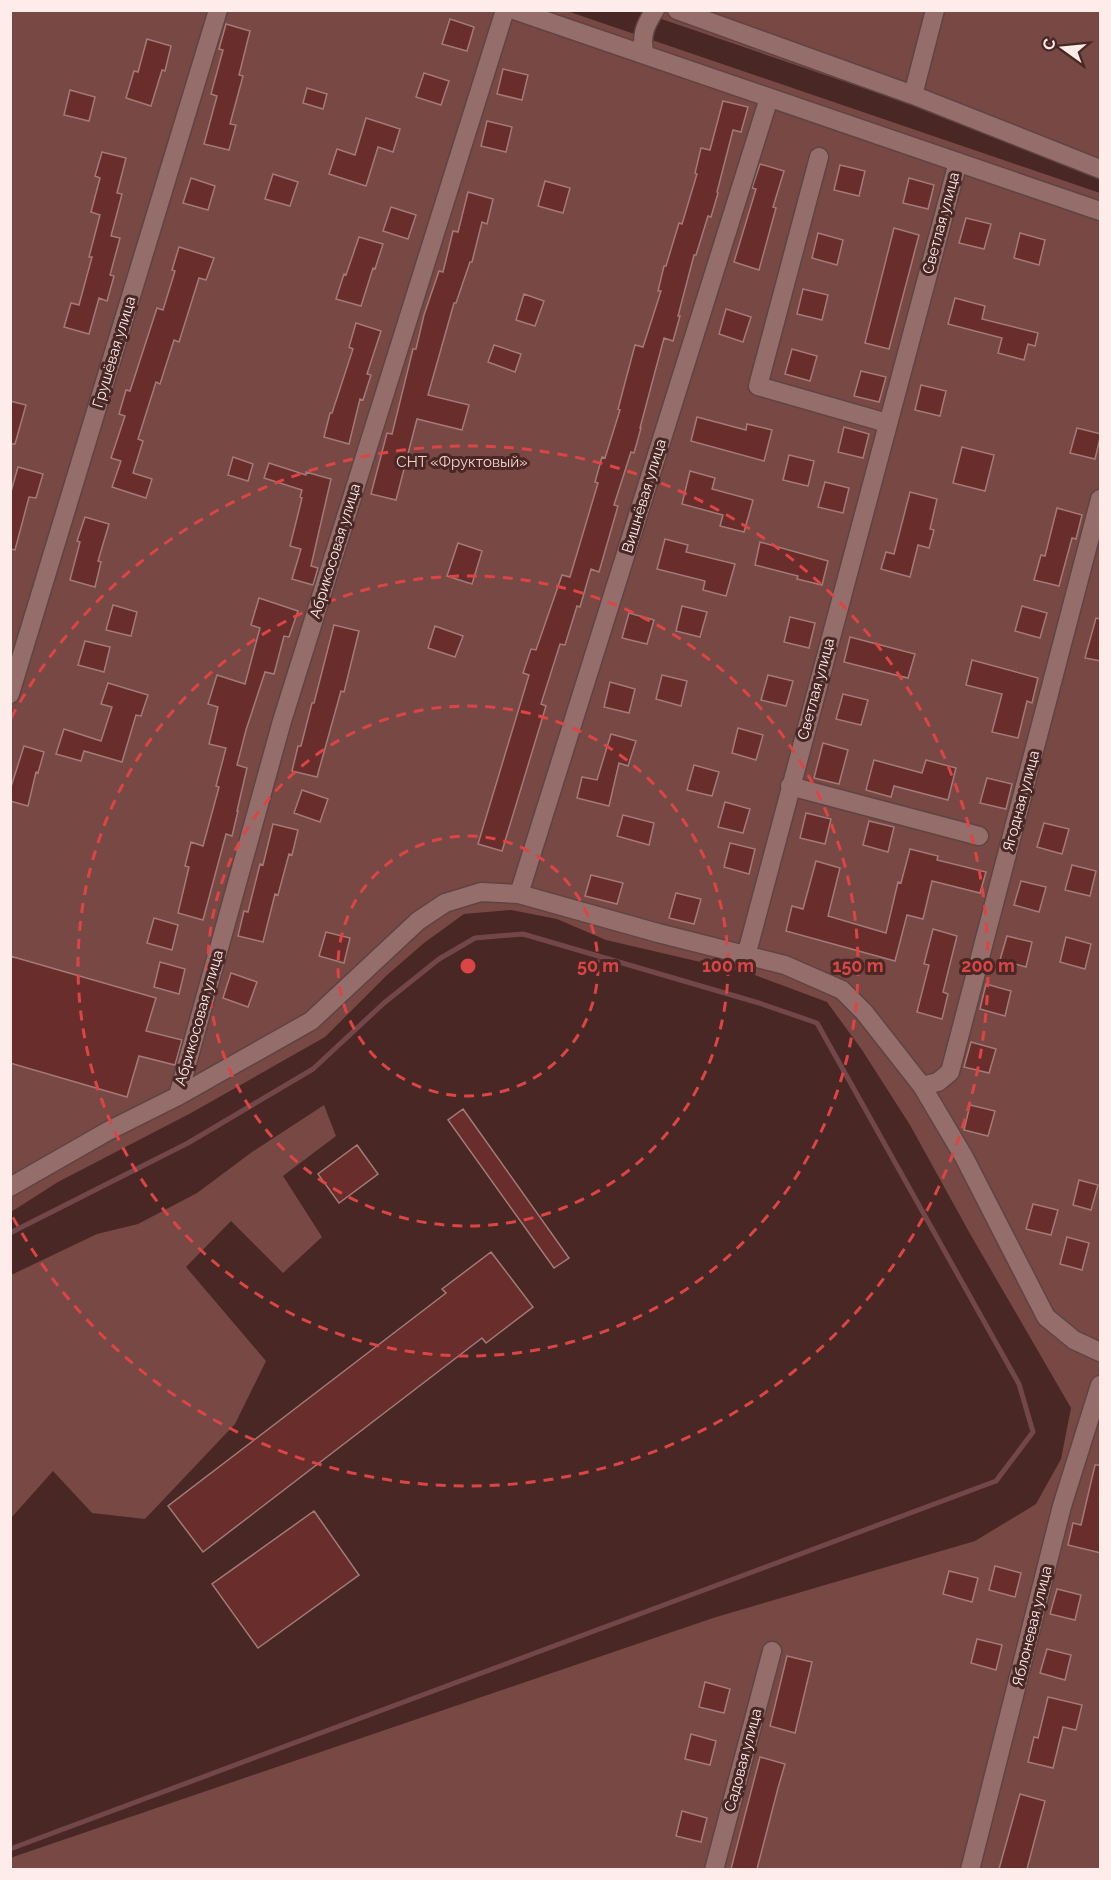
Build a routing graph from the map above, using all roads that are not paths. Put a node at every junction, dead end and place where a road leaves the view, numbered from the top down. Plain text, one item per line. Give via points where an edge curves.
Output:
1 (218, 10) edge
2 (505, 10) edge
3 (514, 10) edge
4 (655, 10) edge
5 (677, 10) edge
6 (935, 10) edge
7 (645, 55) junction
8 (913, 95) junction
9 (769, 98) junction
10 (819, 158) dead end
11 (958, 162) junction
12 (1101, 169) edge
13 (1101, 211) edge
14 (887, 423) junction
15 (1101, 499) edge
16 (10, 694) edge
17 (790, 786) junction
18 (979, 836) dead end
19 (519, 894) junction
20 (746, 956) junction
21 (922, 1086) junction
22 (178, 1096) junction
23 (10, 1186) edge
24 (1101, 1352) edge
25 (1101, 1384) edge
26 (772, 1650) dead end
27 (714, 1869) edge
28 (970, 1869) edge

1 - 16 street, Грушёвая улица
2 - 22 street, Абрикосовая улица via 282,721
3 - 7 street
4 - 7 street via 644,28
5 - 8 street
6 - 8 street
7 - 9 street
8 - 12 street
9 - 11 street
9 - 19 street, Вишнёвая улица
10 - 14 street via 758,386
11 - 13 street
11 - 14 street, Светлая улица
14 - 17 street, Светлая улица
15 - 21 street, Ягодная улица via 950,1072 938,1082
17 - 18 street
17 - 20 street, Светлая улица
19 - 20 street
19 - 22 street via 481,892 445,903 418,921 311,1022
20 - 21 street via 785,965 842,990 864,1011
21 - 24 street via 964,1157 1046,1317 1074,1340
22 - 23 street
25 - 28 street, Яблоневая улица via 1062,1506
26 - 27 street, Садовая улица

